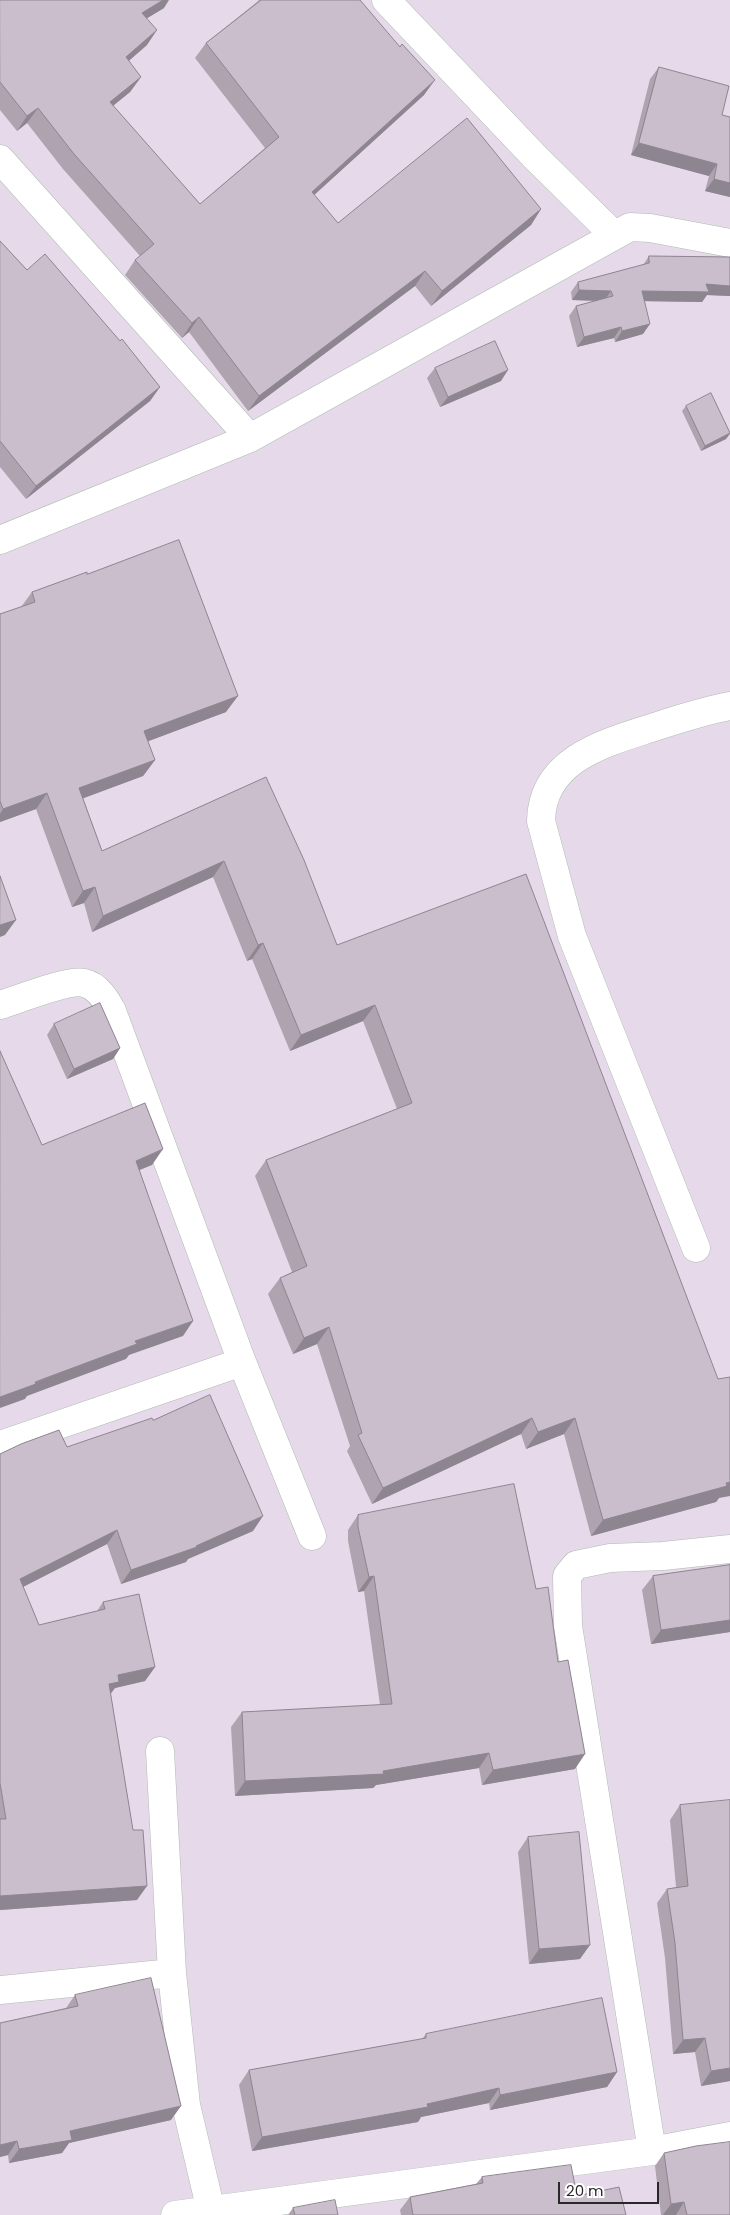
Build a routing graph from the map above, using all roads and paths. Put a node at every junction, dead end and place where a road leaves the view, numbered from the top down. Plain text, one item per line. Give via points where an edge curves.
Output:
1 (386, 0) edge
2 (0, 159) edge
3 (614, 235) junction
4 (730, 243) edge
5 (250, 438) junction
6 (0, 540) edge
7 (730, 706) edge
8 (0, 1005) edge
9 (696, 1248) dead end
10 (242, 1362) junction
11 (0, 1445) edge
12 (312, 1536) dead end
13 (730, 1549) edge
14 (160, 1751) dead end
15 (172, 1973) junction
16 (0, 1990) edge
17 (730, 2136) edge
18 (652, 2151) junction
19 (211, 2211) junction
20 (175, 2215) edge

1 - 3 street
2 - 5 street
3 - 4 street via 630,227 650,228
3 - 5 street
5 - 6 street
7 - 9 street via 702,711 599,745 567,766 548,787 541,806 541,821 572,936
8 - 10 street via 75,983 84,983 104,997 112,1010
10 - 11 street
10 - 12 street
13 - 18 street via 610,1558 576,1565 567,1576 568,1626
14 - 15 street
15 - 16 street
15 - 19 street via 186,2105
17 - 18 street
18 - 19 street
19 - 20 street

